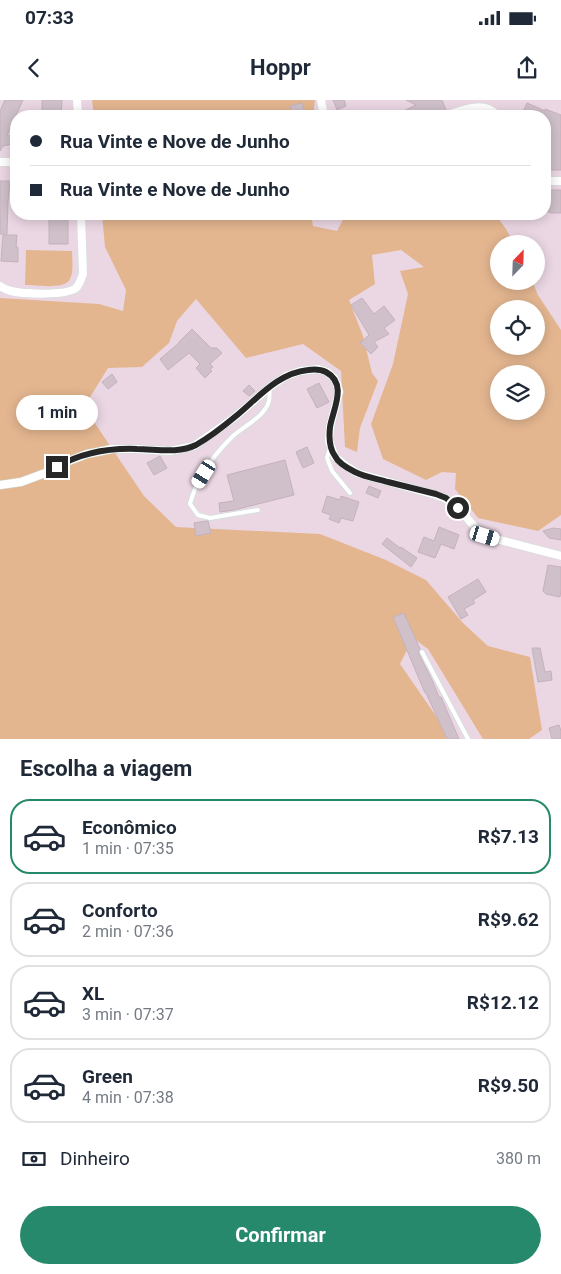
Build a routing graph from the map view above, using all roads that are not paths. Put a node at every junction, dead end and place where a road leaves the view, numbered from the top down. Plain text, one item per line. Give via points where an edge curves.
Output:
1 (461, 110) edge
2 (493, 110) edge
3 (81, 220) edge
4 (0, 286) edge
5 (270, 387) junction
6 (331, 446) junction
7 (0, 485) edge
8 (350, 493) dead end
9 (258, 510) dead end
10 (561, 556) edge
11 (422, 652) dead end
12 (468, 739) edge

1 - 2 street via 477,104
3 - 4 street via 83,274 75,289 59,294 28,293
5 - 6 street via 300,371 318,369 334,378 339,392 330,427
5 - 7 street via 194,446 170,451 112,449 87,454 21,482
5 - 9 lane via 269,402 263,412 232,437 214,458 190,504 198,515 210,518
6 - 8 lane via 327,458 332,471
6 - 10 street via 335,457 356,473 446,498 485,536
11 - 12 lane

